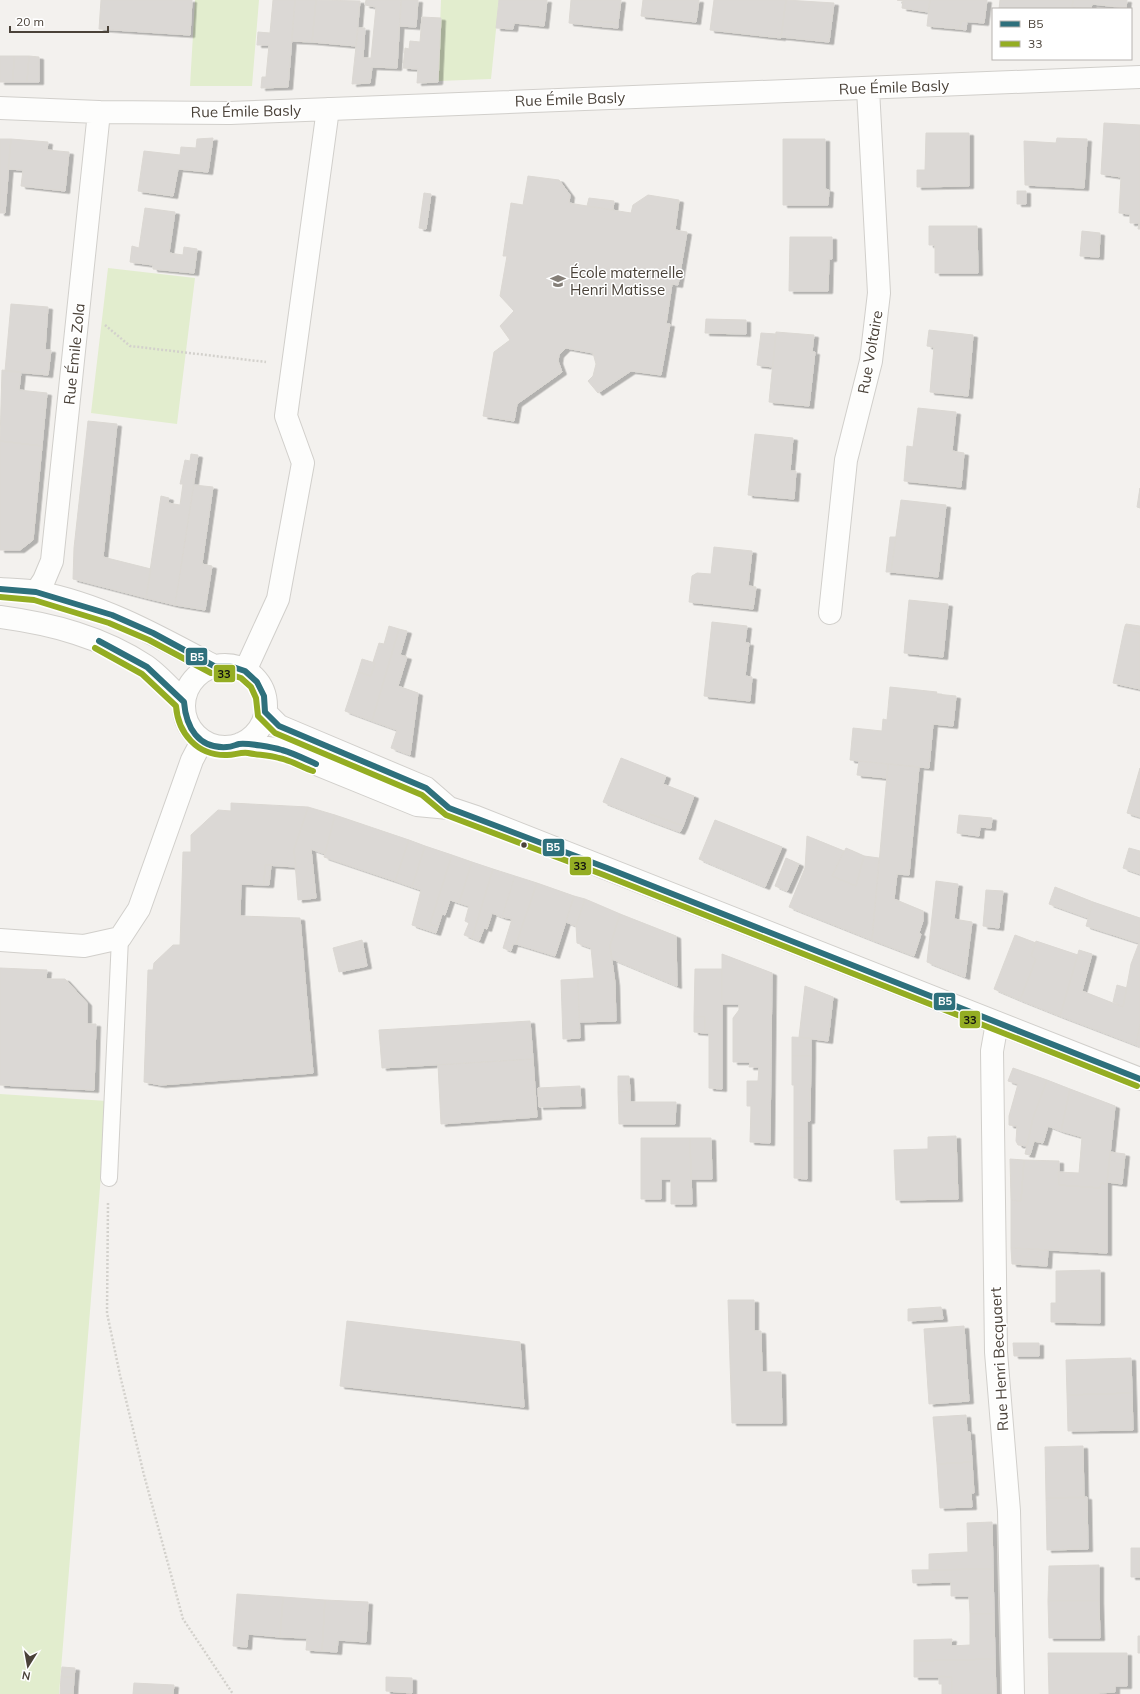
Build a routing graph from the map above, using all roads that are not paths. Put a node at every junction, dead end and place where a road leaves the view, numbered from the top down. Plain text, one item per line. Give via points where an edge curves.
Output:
1 (1140, 77) edge
2 (868, 89) junction
3 (0, 108) edge
4 (328, 109) junction
5 (99, 112) junction
6 (0, 589) edge
7 (36, 592) junction
8 (830, 613) dead end
9 (0, 617) edge
10 (214, 666) junction
11 (245, 671) junction
12 (184, 702) junction
13 (265, 712) junction
14 (202, 741) junction
15 (240, 744) junction
16 (449, 808) junction
17 (120, 938) junction
18 (0, 940) edge
19 (997, 1023) junction
20 (1140, 1079) edge
21 (109, 1178) road end
22 (1013, 1694) edge

1 - 2 street, Rue Émile Basly
2 - 4 street, Rue Émile Basly
2 - 8 street, Rue Voltaire via 879,292 871,361 846,460
3 - 5 street, Rue Émile Basly
4 - 5 street, Rue Émile Basly via 230,113
4 - 11 street via 286,416 303,463 278,599
5 - 7 street, Rue Émile Zola via 52,561
6 - 7 street
7 - 10 street via 112,615
9 - 12 street via 36,622 102,641 147,667
10 - 11 street via 230,666
10 - 12 street via 199,674 188,687
11 - 13 street via 258,682 264,696
12 - 14 street via 185,717
13 - 15 street via 261,726 252,737
13 - 16 street via 279,726 426,788
14 - 15 street via 214,746
14 - 17 street via 192,760 139,909
15 - 16 street via 282,750 417,805
16 - 19 street
17 - 18 street via 84,946
17 - 21 lane
19 - 20 street
19 - 22 street, Rue Henri Becquaert via 992,1051 996,1352 1009,1511

